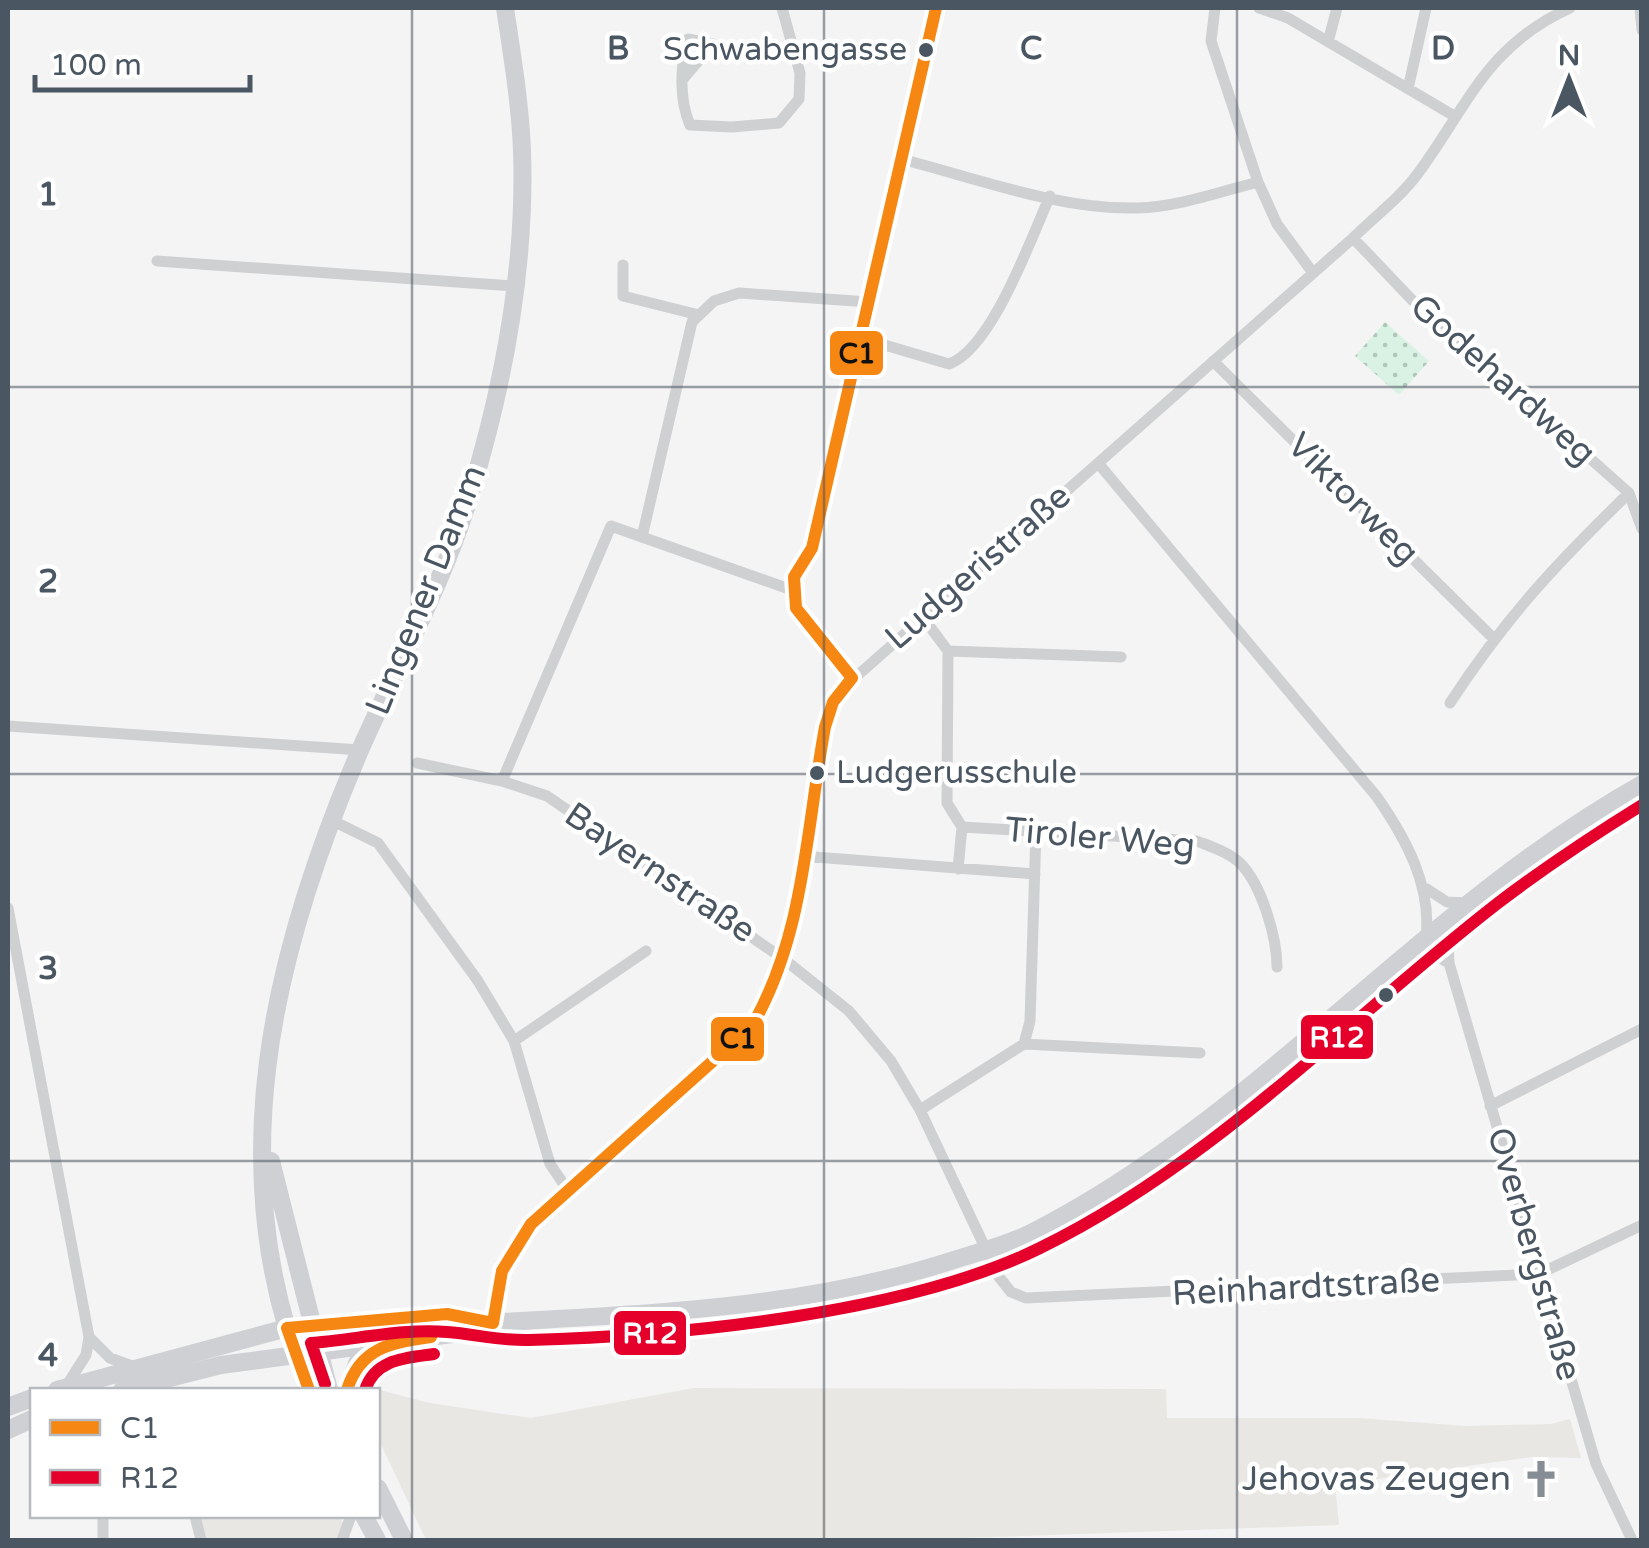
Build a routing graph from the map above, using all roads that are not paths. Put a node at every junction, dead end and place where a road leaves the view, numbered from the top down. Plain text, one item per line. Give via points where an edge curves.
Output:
1 (505, 8) edge
2 (782, 8) edge
3 (936, 8) edge
4 (1215, 8) edge
5 (1259, 8) edge
6 (1337, 8) edge
7 (1426, 8) edge
8 (1528, 8) edge
9 (1570, 8) edge
10 (1640, 8) edge
11 (1536, 23) junction
12 (1642, 30) edge
13 (1328, 42) junction
14 (683, 79) dead end
15 (1408, 89) junction
16 (1456, 117) junction
17 (901, 159) junction
18 (1258, 182) junction
19 (1050, 196) junction
20 (1353, 238) junction
21 (157, 260) dead end
22 (623, 266) dead end
23 (1313, 273) junction
24 (514, 286) junction
25 (869, 302) junction
26 (698, 315) junction
27 (860, 338) junction
28 (1213, 361) junction
29 (1098, 463) junction
30 (1629, 493) junction
31 (1642, 530) edge
32 (642, 536) junction
33 (792, 590) junction
34 (922, 616) junction
35 (1493, 638) junction
36 (948, 651) junction
37 (1122, 657) dead end
38 (852, 678) junction
39 (1450, 703) dead end
40 (8, 726) edge
41 (360, 750) junction
42 (417, 763) dead end
43 (502, 781) junction
44 (1642, 784) edge
45 (332, 820) junction
46 (962, 827) junction
47 (1036, 831) junction
48 (802, 856) junction
49 (958, 869) junction
50 (1035, 874) junction
51 (1424, 886) junction
52 (1468, 904) junction
53 (8, 908) edge
54 (1447, 921) junction
55 (1426, 938) junction
56 (646, 951) dead end
57 (1410, 951) junction
58 (785, 960) junction
59 (1449, 963) junction
60 (1276, 967) dead end
61 (13, 968) edge
62 (1642, 1029) edge
63 (514, 1041) junction
64 (1024, 1044) junction
65 (1200, 1053) dead end
66 (264, 1100) junction
67 (1490, 1106) junction
68 (920, 1110) junction
69 (567, 1188) junction
70 (1642, 1226) edge
71 (986, 1250) junction
72 (1540, 1274) junction
73 (490, 1323) junction
74 (310, 1325) junction
75 (287, 1328) junction
76 (89, 1338) junction
77 (380, 1344) junction
78 (316, 1352) junction
79 (294, 1355) junction
80 (136, 1366) junction
81 (62, 1388) edge
82 (64, 1388) edge
83 (130, 1388) edge
84 (308, 1388) edge
85 (328, 1388) edge
86 (348, 1388) edge
87 (380, 1492) edge
88 (365, 1518) edge
89 (377, 1540) edge
90 (404, 1540) edge
91 (1632, 1540) edge

1 - 24 main road, Lingener Damm via 522,148
2 - 14 street via 800,72 799,99 779,122 690,124 682,107
3 - 17 street
4 - 18 street via 1211,41
5 - 13 street
6 - 13 street
7 - 15 street
8 - 11 street
9 - 11 street, Ludgeristraße
10 - 12 street
11 - 16 street, Ludgeristraße via 1500,51
13 - 15 street
15 - 16 street
16 - 20 street, Ludgeristraße via 1417,176
17 - 19 street
17 - 25 street
18 - 19 street via 1135,208
18 - 23 street via 1276,224
19 - 27 street via 1008,288 963,359 949,364
20 - 23 street, Ludgeristraße
20 - 30 street, Godehardweg via 1409,297
21 - 24 street
22 - 26 street via 623,296
23 - 28 street, Ludgeristraße
24 - 41 main road, Lingener Damm via 496,401 471,495
25 - 26 street via 740,293 714,300
25 - 27 street
26 - 32 street
27 - 33 street via 812,548
28 - 29 street, Ludgeristraße
28 - 35 street, Viktorweg
29 - 34 street, Ludgeristraße
29 - 51 street via 1377,797
30 - 31 street, Godehardweg
30 - 35 street via 1540,579
32 - 33 street
32 - 43 street via 612,526
33 - 38 street via 796,608
34 - 36 street
34 - 38 street, Ludgeristraße
35 - 39 street
36 - 37 street
36 - 46 street via 947,804
38 - 48 street, Ludgeristraße via 824,727
40 - 41 street
41 - 45 main road, Lingener Damm
42 - 43 street, Bayernstraße
43 - 58 street, Bayernstraße via 547,796
44 - 52 main road
45 - 63 street via 378,844
45 - 66 main road, Lingener Damm via 292,930 272,1010
46 - 47 street, Tiroler Weg
46 - 49 street
47 - 50 street
47 - 60 street, Tiroler Weg via 1197,842 1225,852 1242,865 1278,937
48 - 49 street, Tiroler Weg
48 - 58 street, Ludgeristraße
49 - 50 street, Tiroler Weg
50 - 64 street
51 - 52 street via 1447,902
51 - 55 street
52 - 54 main road
53 - 61 street
54 - 55 main road
54 - 59 street, Overbergstraße
55 - 57 main road
56 - 63 street
57 - 59 street
57 - 71 main road via 1166,1151 1032,1233
58 - 68 street, Bayernstraße via 849,1011
58 - 69 street, Ludgeristraße via 752,1026
59 - 67 street, Overbergstraße
61 - 76 street
62 - 67 street
63 - 69 street via 550,1164
64 - 65 street
64 - 68 street
66 - 74 main road, Lingener Damm via 273,1178
66 - 75 main road, Lingener Damm via 260,1165
67 - 72 street, Overbergstraße
68 - 71 street, Bayernstraße
69 - 73 street, Ludgeristraße via 513,1246
70 - 72 street, Reinhardtstraße
71 - 72 street, Reinhardtstraße via 1011,1292 1038,1300
71 - 73 main road via 797,1300
72 - 91 street, Overbergstraße via 1596,1464
73 - 74 main road via 447,1314
73 - 77 main road
74 - 75 main road
74 - 78 main road, Lingener Damm
75 - 79 main road, Lingener Damm
75 - 80 main road
76 - 80 street via 110,1358
76 - 81 street via 80,1367
77 - 78 main road
77 - 86 main road via 358,1361
78 - 79 main road
78 - 85 main road, Lingener Damm
79 - 83 main road via 221,1364
79 - 84 main road, Lingener Damm
80 - 82 main road
87 - 90 main road
88 - 89 main road

